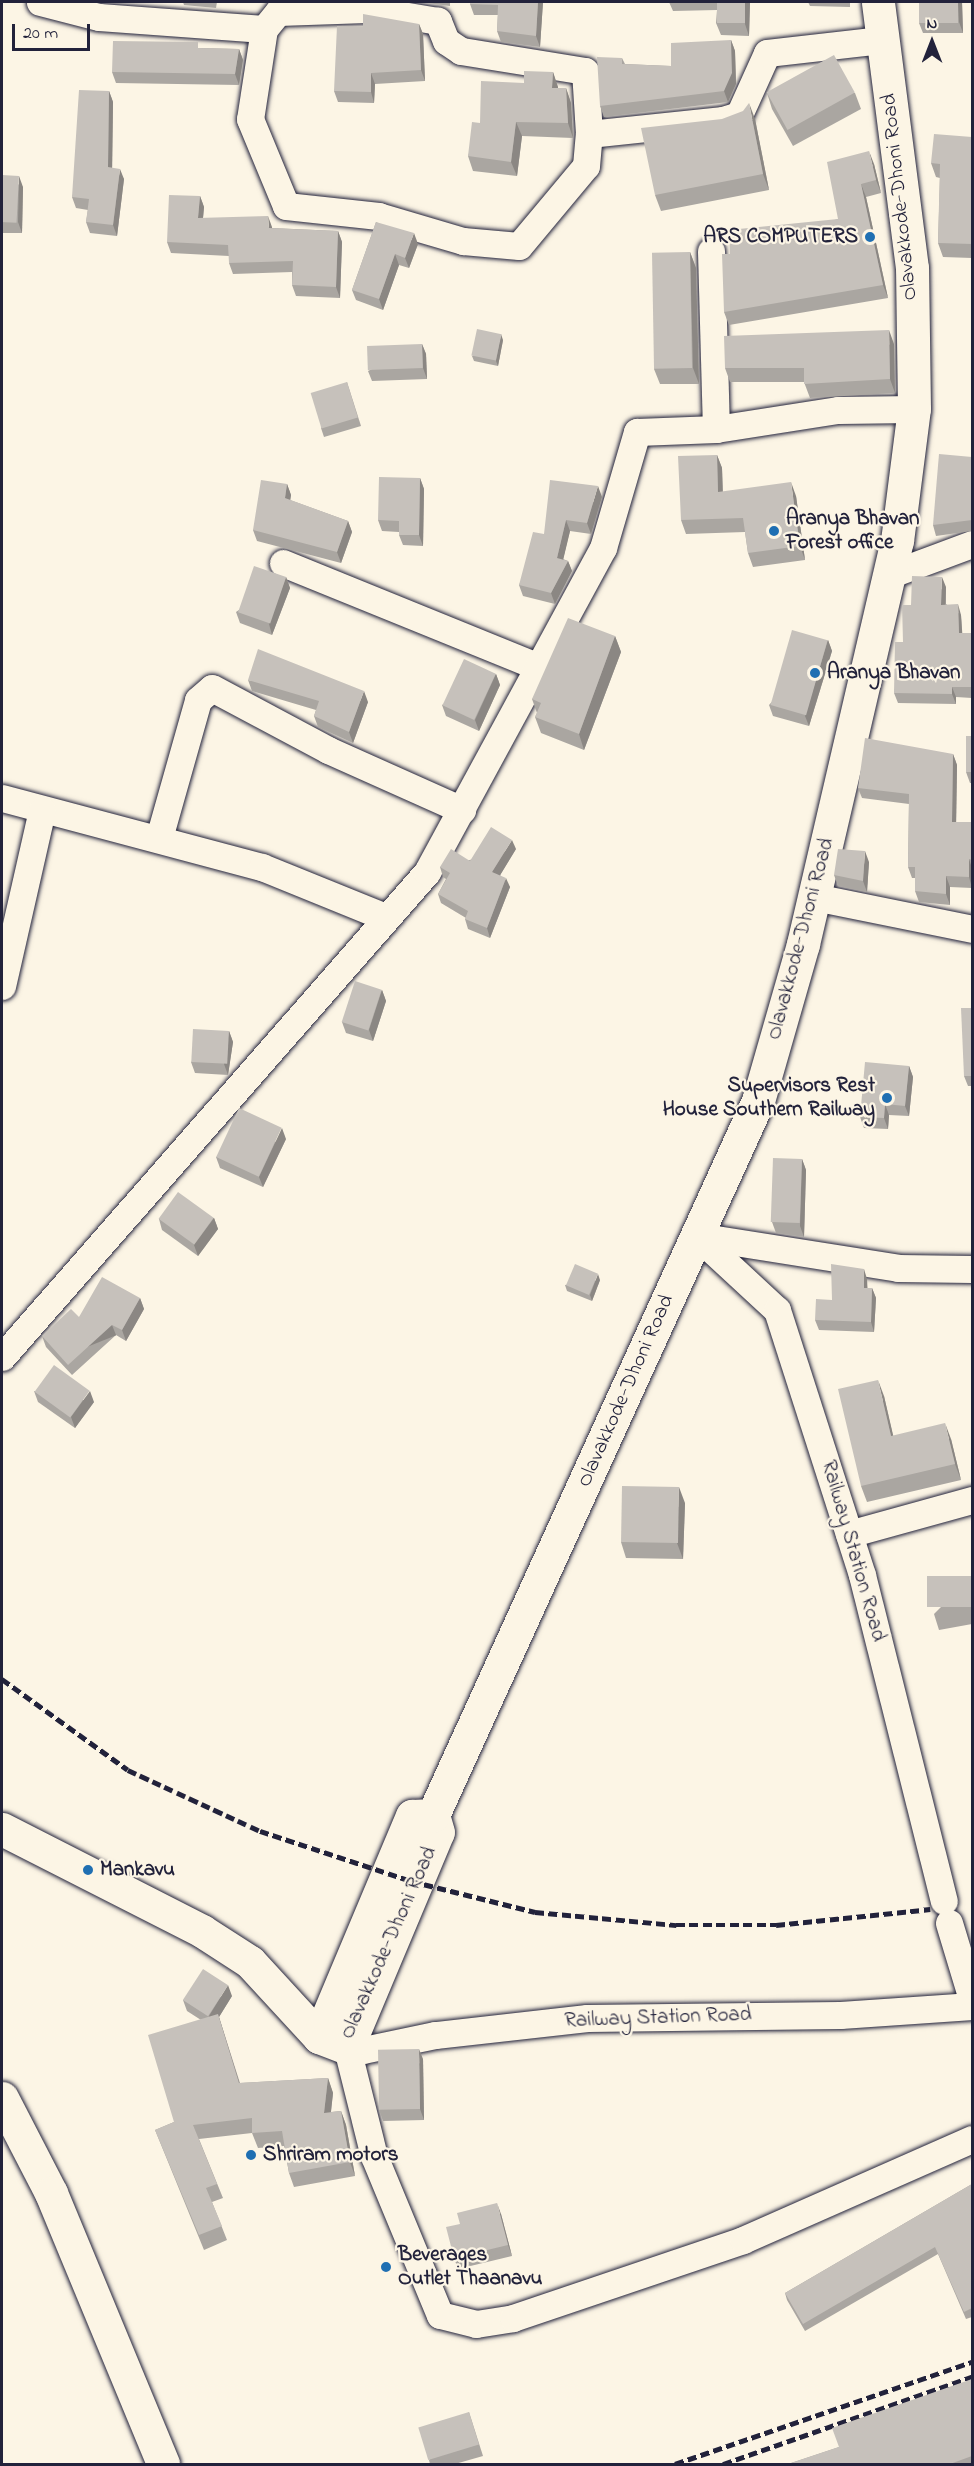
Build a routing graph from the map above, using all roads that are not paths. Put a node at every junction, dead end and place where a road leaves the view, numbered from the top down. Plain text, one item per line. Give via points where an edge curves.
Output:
1 (40, 2) edge
2 (878, 2) edge
3 (101, 9) edge
4 (264, 29) junction
5 (882, 40) junction
6 (589, 134) junction
7 (711, 251) dead end
8 (914, 409) junction
9 (716, 429) junction
10 (972, 544) edge
11 (283, 563) dead end
12 (889, 575) junction
13 (537, 666) junction
14 (2, 798) edge
15 (42, 810) junction
16 (462, 810) junction
17 (159, 838) junction
18 (814, 897) junction
19 (385, 917) junction
20 (972, 929) edge
21 (2, 986) edge
22 (697, 1236) junction
23 (972, 1269) edge
24 (2, 1357) edge
25 (972, 1500) edge
26 (849, 1534) junction
27 (2, 1829) edge
28 (972, 1999) edge
29 (972, 2006) edge
30 (333, 2042) junction
31 (2, 2098) edge
32 (972, 2139) edge
33 (164, 2464) edge

1 - 3 street
2 - 5 main road, Olavakkode-Dhoni Road
3 - 4 street
4 - 6 street via 278,12 366,9 438,21 446,41 461,51 585,71
4 - 6 street via 250,119 286,206 378,216 463,241 519,246 586,166
5 - 6 street via 767,53 739,115
5 - 8 main road, Olavakkode-Dhoni Road via 912,268
7 - 9 street
8 - 9 street via 838,410
8 - 12 main road, Olavakkode-Dhoni Road
9 - 13 street via 637,432 603,548
10 - 12 street
11 - 13 street
12 - 18 main road, Olavakkode-Dhoni Road
13 - 16 street
14 - 15 street
15 - 17 street
15 - 21 street
16 - 17 street via 328,750 212,688 198,700
16 - 19 street via 427,872
17 - 19 street via 262,867
18 - 20 street
18 - 22 main road, Olavakkode-Dhoni Road via 758,1101
19 - 24 street
22 - 23 street via 898,1268
22 - 26 street, Railway Station Road via 777,1310
22 - 30 main road, Olavakkode-Dhoni Road via 433,1815 438,1832
25 - 26 street
26 - 28 street, Railway Station Road
27 - 30 main road, Olavakkode-Dhoni Road via 88,1870 250,1962
29 - 30 street, Railway Station Road via 840,2015 587,2018 435,2035 363,2050
30 - 32 street via 440,2315 476,2324 513,2318 743,2240
31 - 33 main road via 51,2193

